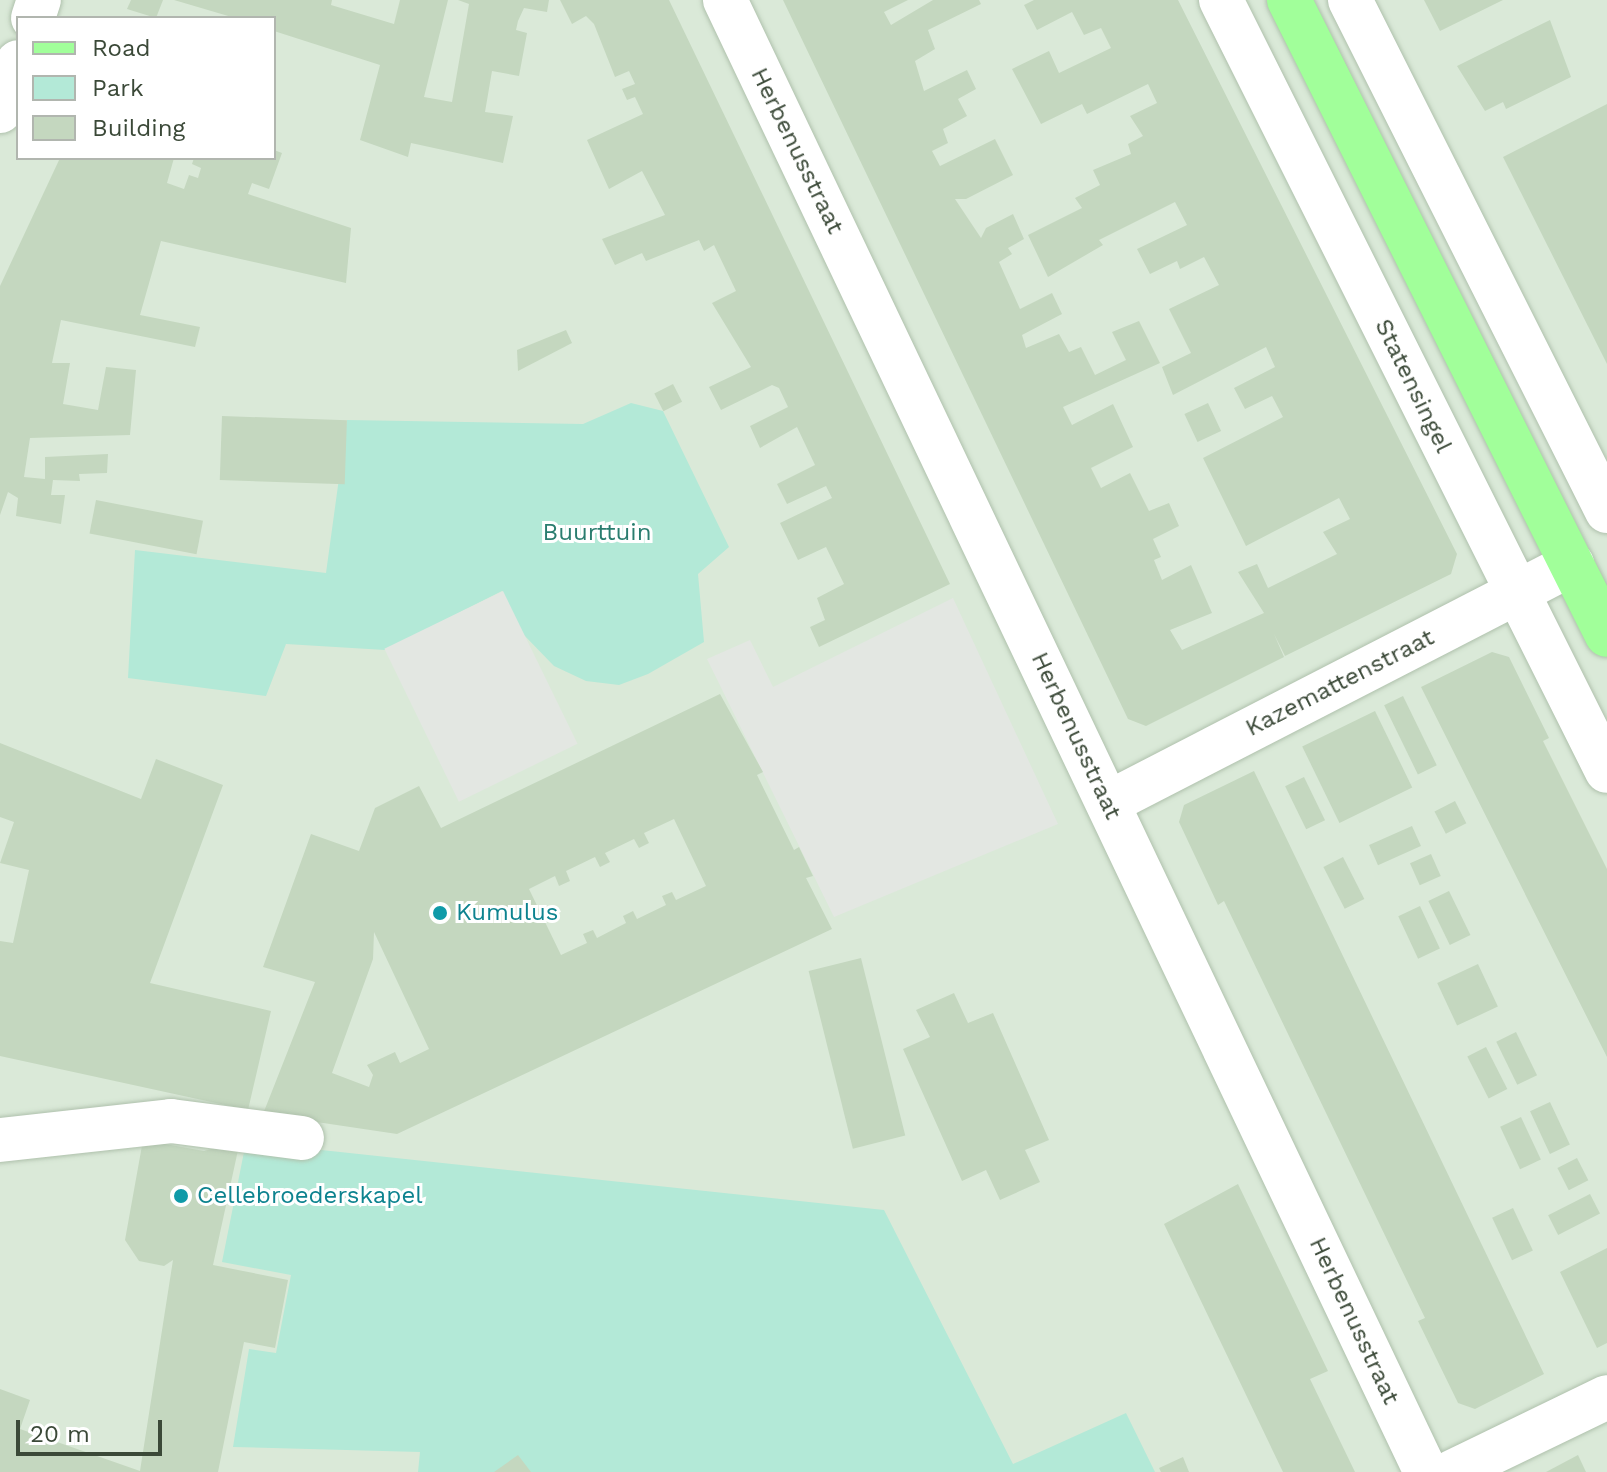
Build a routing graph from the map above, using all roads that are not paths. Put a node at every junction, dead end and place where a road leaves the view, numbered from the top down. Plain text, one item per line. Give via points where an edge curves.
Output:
1 (725, 0) edge
2 (1221, 0) edge
3 (1289, 0) edge
4 (1350, 0) edge
5 (16, 67) edge
6 (0, 111) edge
7 (1607, 511) edge
8 (1565, 551) junction
9 (1516, 592) junction
10 (1607, 635) edge
11 (1607, 771) edge
12 (1108, 803) junction
13 (302, 1138) dead end
14 (0, 1140) edge
15 (1607, 1397) edge
16 (1426, 1472) edge
17 (1452, 1472) edge

1 - 12 street, Herbenusstraat
2 - 9 street, Statensingel
3 - 8 main road
4 - 7 street
5 - 6 street
7 - 8 street, Kazemattenstraat
8 - 9 street, Kazemattenstraat
8 - 10 main road
9 - 11 street, Statensingel
9 - 12 street, Kazemattenstraat
12 - 16 street, Herbenusstraat
13 - 14 street via 171,1121
15 - 17 street

